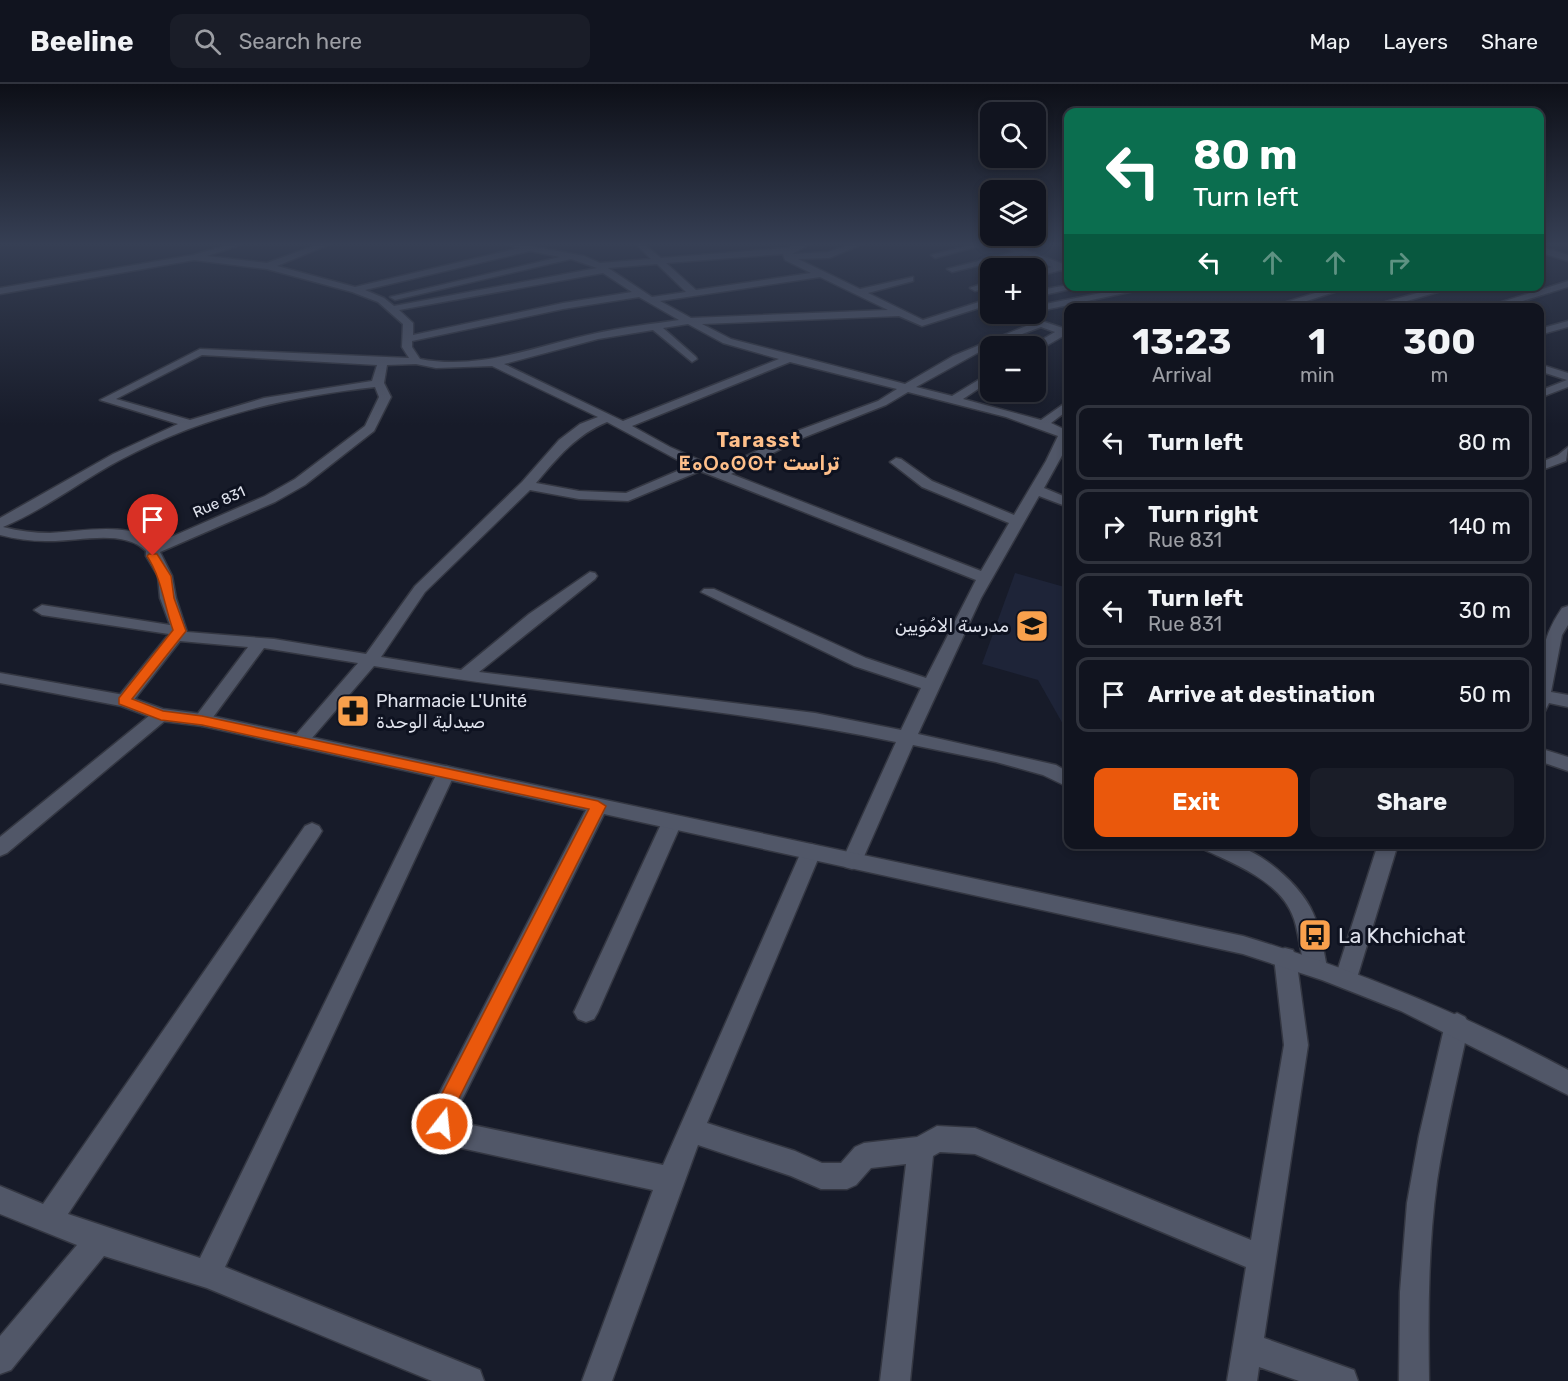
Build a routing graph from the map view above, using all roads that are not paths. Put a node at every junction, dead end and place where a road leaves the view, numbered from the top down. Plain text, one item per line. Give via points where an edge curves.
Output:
1 (387, 305) edge
2 (415, 305) edge
3 (576, 305) edge
4 (659, 305) edge
5 (883, 305) edge
6 (980, 306) edge
7 (392, 309) junction
8 (898, 313) junction
9 (689, 321) junction
10 (1040, 324) joint
11 (1568, 324) edge
12 (654, 326) junction
13 (1064, 330) edge
14 (1544, 331) edge
15 (1064, 332) edge
16 (407, 339) junction
17 (1046, 342) edge
18 (692, 359) dead end
19 (789, 359) junction
20 (416, 361) junction
21 (384, 362) junction
22 (494, 363) junction
23 (1544, 369) edge
24 (1568, 377) edge
25 (378, 383) junction
26 (980, 383) edge
27 (1568, 383) edge
28 (909, 388) junction
29 (1544, 393) edge
30 (1544, 393) edge
31 (1568, 399) edge
32 (954, 400) junction
33 (1064, 407) edge
34 (608, 417) junction
35 (193, 424) junction
36 (1043, 424) junction
37 (623, 426) junction
38 (1544, 450) edge
39 (1566, 456) edge
40 (1051, 461) junction
41 (896, 462) dead end
42 (1064, 465) edge
43 (1544, 465) edge
44 (700, 466) junction
45 (720, 474) junction
46 (527, 485) junction
47 (1036, 490) junction
48 (1064, 501) edge
49 (1017, 521) junction
50 (0, 524) edge
51 (0, 531) edge
52 (153, 550) junction
53 (590, 576) dead end
54 (983, 577) junction
55 (709, 592) dead end
56 (42, 610) dead end
57 (1568, 610) edge
58 (179, 634) junction
59 (1561, 637) edge
60 (259, 644) junction
61 (371, 659) junction
62 (464, 676) junction
63 (0, 678) edge
64 (1544, 684) edge
65 (930, 685) junction
66 (1544, 696) edge
67 (124, 701) junction
68 (1568, 701) edge
69 (161, 715) junction
70 (202, 720) junction
71 (907, 739) junction
72 (299, 742) junction
73 (1544, 756) edge
74 (1568, 764) edge
75 (446, 773) junction
76 (1064, 778) edge
77 (598, 806) junction
78 (672, 822) junction
79 (312, 831) dead end
80 (0, 848) edge
81 (1220, 849) edge
82 (1386, 849) edge
83 (811, 852) junction
84 (852, 861) junction
85 (1285, 957) junction
86 (1316, 967) junction
87 (1346, 978) junction
88 (586, 1012) dead end
89 (1457, 1024) junction
90 (1568, 1083) edge
91 (693, 1131) junction
92 (921, 1149) junction
93 (670, 1180) junction
94 (0, 1200) edge
95 (47, 1221) junction
96 (99, 1240) junction
97 (1262, 1259) junction
98 (207, 1274) junction
99 (1248, 1348) junction
100 (0, 1359) edge
101 (469, 1381) edge
102 (597, 1381) edge
103 (895, 1381) edge
104 (1242, 1381) edge
105 (1343, 1381) edge
106 (1414, 1381) edge

1 - 7 street
2 - 7 street
3 - 16 street
4 - 9 street
5 - 8 street
6 - 8 street via 922,323
7 - 16 street via 408,323
8 - 9 street
9 - 12 street
9 - 19 street via 727,341
10 - 13 street
10 - 28 street via 957,358
11 - 14 street
12 - 18 street
12 - 22 street via 585,338
15 - 17 street
16 - 20 street via 407,347
19 - 28 street
19 - 37 street
20 - 21 street
20 - 22 street via 436,365
21 - 25 street
21 - 35 street via 197,353 106,400
22 - 34 street
23 - 24 street
25 - 35 street via 295,393
25 - 52 street, Rue 831 via 385,397 370,428 340,454 270,499
26 - 32 street
27 - 29 street
28 - 32 street
28 - 45 street
30 - 31 street
32 - 36 street
33 - 36 street
34 - 37 street
34 - 46 street via 584,427 563,443
35 - 50 street via 121,454
36 - 40 street via 1064,434
37 - 44 street
38 - 39 street
39 - 43 street
40 - 42 street
40 - 47 street
41 - 49 street via 927,484
44 - 45 street
44 - 46 street via 628,497 579,495
45 - 54 street
46 - 61 street via 420,589
47 - 48 street
47 - 49 street
49 - 54 street
51 - 52 street via 48,537 118,534 142,539
52 - 58 street via 165,576
53 - 62 street
54 - 65 street
55 - 65 street via 860,662
56 - 58 street
57 - 59 street
58 - 60 street
58 - 67 street
59 - 64 street
60 - 61 street
60 - 70 street
61 - 62 street
61 - 72 street
62 - 71 street via 815,719
63 - 67 street
65 - 71 street
66 - 68 street
67 - 69 street
69 - 70 street
69 - 80 street
70 - 72 street
71 - 76 street via 996,756
71 - 84 street
72 - 75 street
73 - 74 street
75 - 77 street
75 - 98 street
77 - 78 street
77 - 93 street via 441,1115 442,1124 452,1133
78 - 83 street
78 - 88 street
79 - 95 street
81 - 86 street via 1288,889 1301,909
82 - 87 street
83 - 84 street
83 - 91 street
84 - 85 street via 1201,934
85 - 86 street
85 - 97 street via 1296,1045
86 - 87 street
87 - 89 street
89 - 90 street
89 - 106 street via 1421,1202
91 - 92 street via 821,1176 847,1176 864,1156
91 - 93 street
92 - 97 street via 937,1139 975,1141
92 - 103 street
93 - 102 street
94 - 95 street
95 - 96 street
96 - 98 street
96 - 100 street
97 - 99 street
98 - 101 street
99 - 104 street
99 - 105 street

